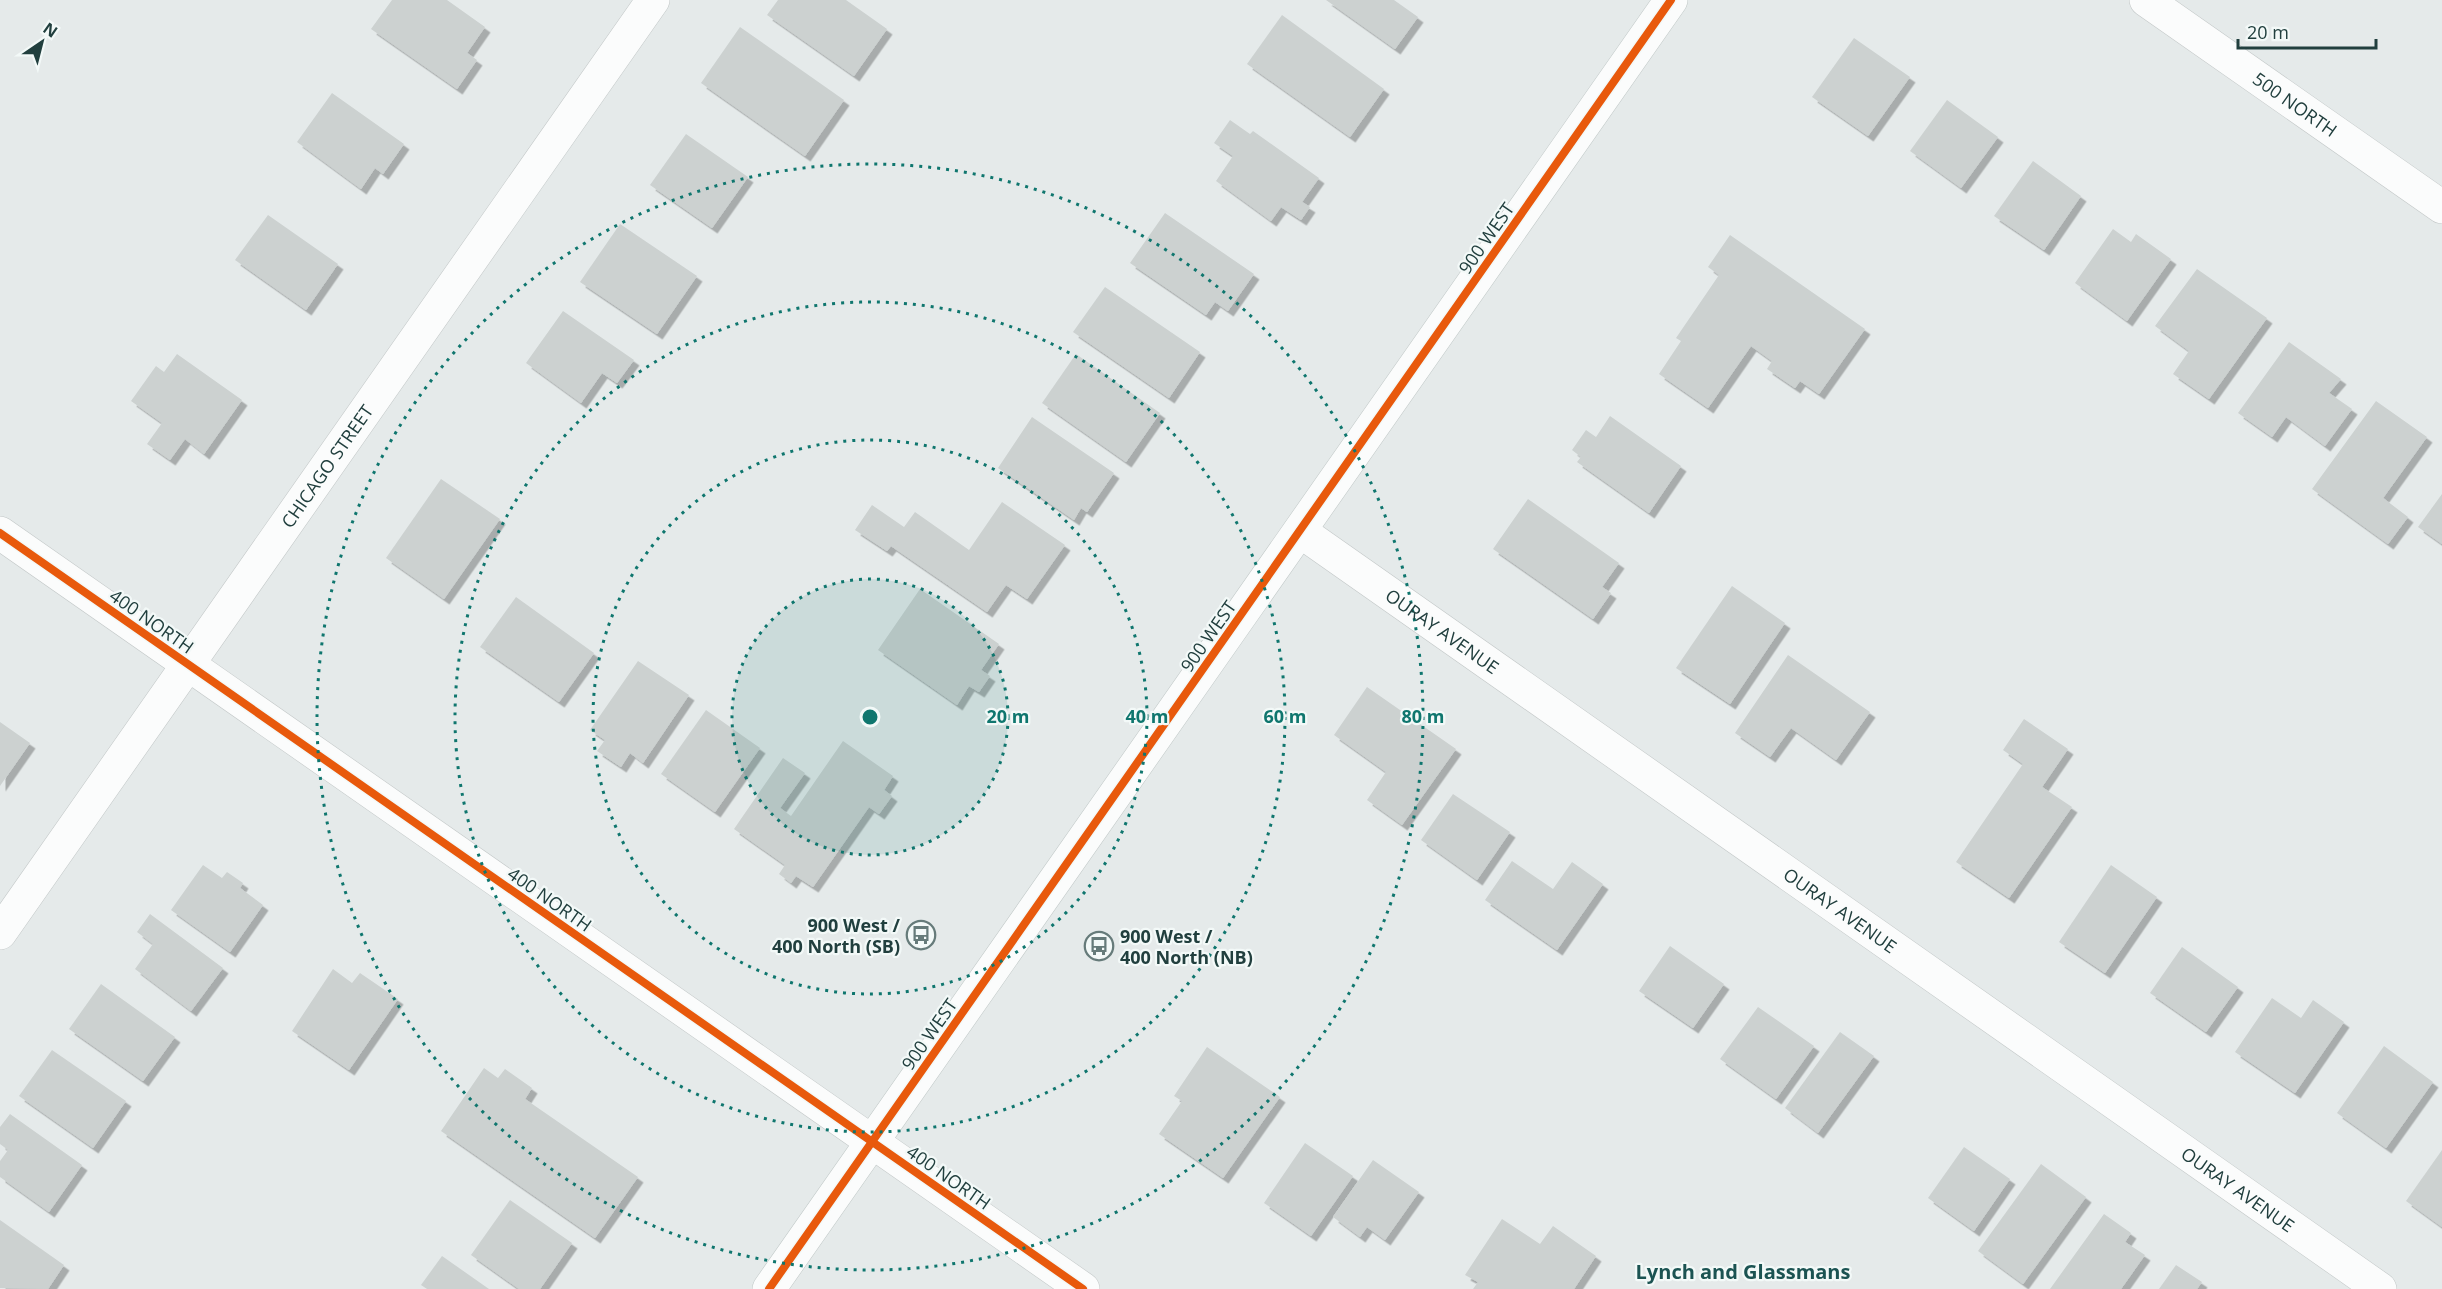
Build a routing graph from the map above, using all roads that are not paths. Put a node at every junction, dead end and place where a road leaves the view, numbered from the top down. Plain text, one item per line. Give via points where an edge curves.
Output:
1 (652, 0) edge
2 (1671, 0) edge
3 (2146, 0) edge
4 (2442, 207) edge
5 (1300, 531) junction
6 (0, 533) edge
7 (188, 664) junction
8 (0, 933) edge
9 (872, 1142) junction
10 (769, 1289) edge
11 (1083, 1289) edge
12 (2380, 1289) edge

1 - 7 street, CHICAGO STREET
2 - 5 street, 900 WEST
3 - 4 street, 500 NORTH
5 - 9 street, 900 WEST
5 - 12 street, OURAY AVENUE
6 - 7 street, 400 NORTH
7 - 8 street, CHICAGO STREET
7 - 9 street, 400 NORTH
9 - 10 street, 900 WEST
9 - 11 street, 400 NORTH

